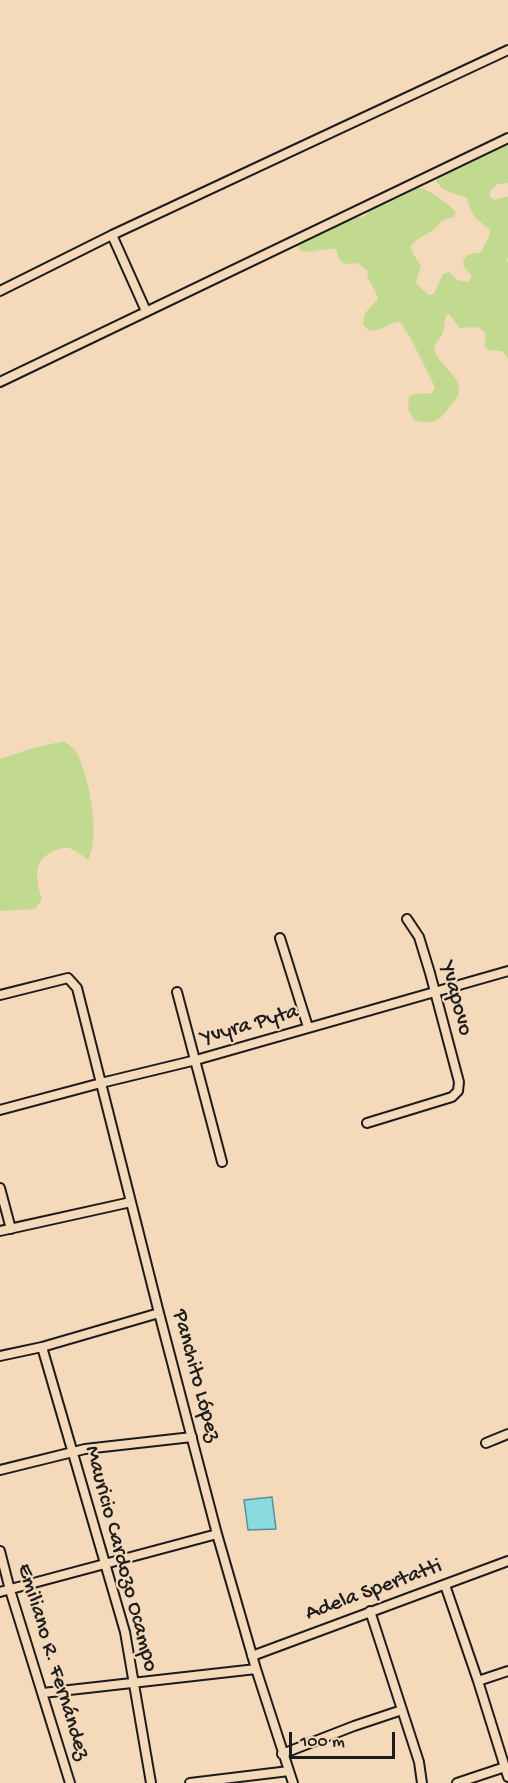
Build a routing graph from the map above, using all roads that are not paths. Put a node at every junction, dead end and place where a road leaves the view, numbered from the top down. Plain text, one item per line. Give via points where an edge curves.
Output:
1 (508, 50) edge
2 (508, 138) edge
3 (112, 235) junction
4 (0, 291) edge
5 (146, 311) junction
6 (0, 382) edge
7 (407, 919) dead end
8 (280, 938) dead end
9 (508, 970) edge
10 (435, 991) junction
11 (177, 992) dead end
12 (0, 995) edge
13 (308, 1027) junction
14 (196, 1060) junction
15 (101, 1083) junction
16 (0, 1110) edge
17 (367, 1123) dead end
18 (222, 1162) dead end
19 (0, 1188) edge
20 (131, 1202) junction
21 (11, 1229) junction
22 (0, 1231) edge
23 (159, 1313) junction
24 (42, 1347) junction
25 (0, 1356) edge
26 (508, 1434) edge
27 (192, 1437) junction
28 (486, 1443) dead end
29 (74, 1451) junction
30 (0, 1470) edge
31 (217, 1534) junction
32 (0, 1551) edge
33 (508, 1561) edge
34 (105, 1564) junction
35 (445, 1584) junction
36 (10, 1590) junction
37 (0, 1592) edge
38 (370, 1611) junction
39 (252, 1656) junction
40 (256, 1669) junction
41 (508, 1671) edge
42 (478, 1681) junction
43 (134, 1683) junction
44 (43, 1693) junction
45 (402, 1710) junction
46 (282, 1754) junction
47 (505, 1767) junction
48 (289, 1771) junction
49 (508, 1777) edge
50 (226, 1781) edge
51 (70, 1783) edge
52 (151, 1783) edge
53 (190, 1783) edge
54 (293, 1783) edge
55 (422, 1783) edge
56 (457, 1783) edge

1 - 3 street
2 - 5 street
3 - 4 street
3 - 5 street
5 - 6 street
7 - 10 street, Yvapovo via 419,937
8 - 13 street
9 - 10 street, Yvyra Pyta
10 - 13 street, Yvyra Pyta
10 - 17 street, Yvapovo via 458,1091 452,1097
11 - 14 street
12 - 15 street, Panchito López via 68,978 77,988
13 - 14 street, Yvyra Pyta
14 - 15 street, Yvyra Pyta
14 - 18 street
15 - 16 street, Yvyra Pyta
15 - 20 street, Panchito López
19 - 21 street
20 - 21 street
20 - 23 street, Panchito López
21 - 22 street
23 - 24 street
23 - 27 street, Panchito López
24 - 25 street
24 - 29 street, Mauricio Cardozo Ocampo
26 - 28 street
27 - 29 street
27 - 31 street, Panchito López
29 - 30 street
29 - 34 street, Mauricio Cardozo Ocampo
31 - 34 street
31 - 39 street, Panchito López
32 - 36 street, Emiliano R. Fernández
33 - 35 street, Adela Spertatti
34 - 36 street
34 - 43 street, Mauricio Cardozo Ocampo via 125,1632
35 - 38 street, Adela Spertatti
35 - 42 street
36 - 37 street
36 - 44 street, Emiliano R. Fernández
38 - 39 street, Adela Spertatti
38 - 45 street
39 - 40 street, Panchito López
40 - 43 street
40 - 46 street, Panchito López
41 - 42 street
42 - 47 street
43 - 44 street
43 - 52 street, Mauricio Cardozo Ocampo
44 - 51 street, Emiliano R. Fernández
45 - 46 street
45 - 55 street
46 - 48 street, Panchito López
47 - 49 street
47 - 56 street
48 - 50 street
48 - 54 street, Panchito López
50 - 53 street

